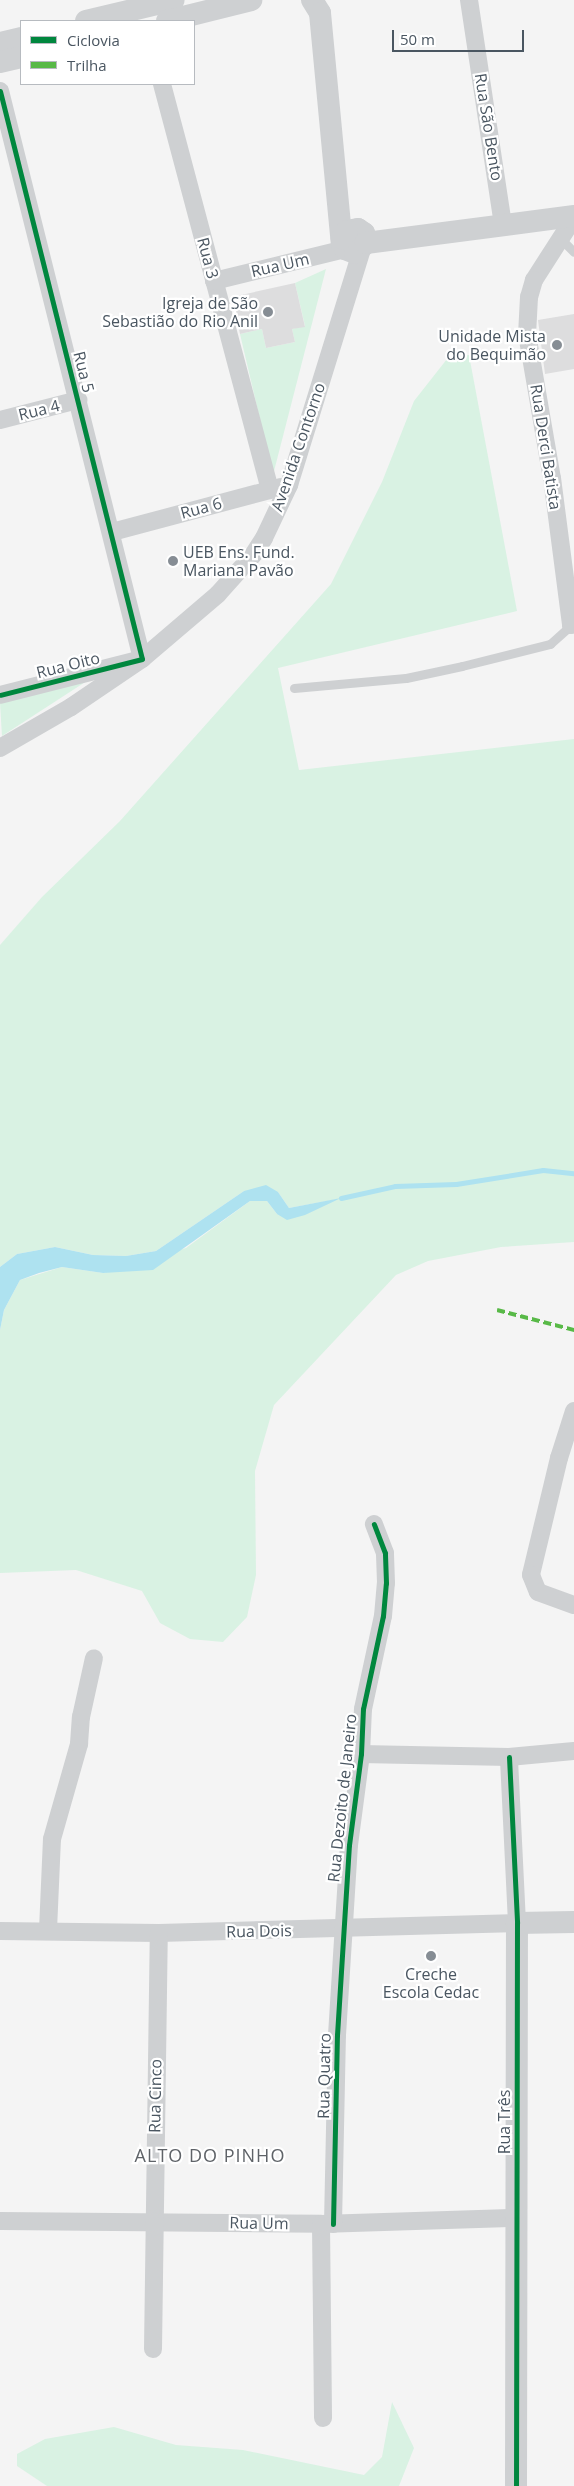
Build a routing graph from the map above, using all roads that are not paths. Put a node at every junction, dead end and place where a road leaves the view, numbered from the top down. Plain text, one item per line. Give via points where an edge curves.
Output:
1 (174, 0) edge
2 (251, 0) edge
3 (312, 0) edge
4 (332, 0) edge
5 (469, 0) edge
6 (143, 14) edge
7 (94, 20) edge
8 (170, 20) edge
9 (20, 38) edge
10 (0, 43) edge
11 (20, 57) edge
12 (0, 62) edge
13 (162, 85) edge
14 (0, 91) edge
15 (572, 216) edge
16 (503, 224) junction
17 (561, 239) junction
18 (355, 242) junction
19 (574, 252) edge
20 (214, 281) junction
21 (78, 400) junction
22 (0, 420) edge
23 (289, 485) junction
24 (270, 490) junction
25 (112, 532) junction
26 (572, 625) edge
27 (142, 659) junction
28 (294, 688) dead end
29 (0, 695) edge
30 (0, 748) edge
31 (574, 1411) edge
32 (374, 1524) dead end
33 (574, 1605) edge
34 (94, 1658) dead end
35 (574, 1751) edge
36 (361, 1754) junction
37 (509, 1758) junction
38 (574, 1922) edge
39 (518, 1923) junction
40 (342, 1928) junction
41 (48, 1930) junction
42 (0, 1931) edge
43 (159, 1933) junction
44 (517, 2218) junction
45 (0, 2221) edge
46 (152, 2222) junction
47 (327, 2224) junction
48 (153, 2349) dead end
49 (323, 2418) dead end
50 (516, 2486) edge

1 - 6 street
2 - 8 street
3 - 18 street, Avenida Contorno via 320,13
4 - 18 street, Avenida Contorno
5 - 16 street, Rua São Bento
6 - 7 street
9 - 10 street
11 - 12 street
13 - 20 street, Rua 3
14 - 21 street, Rua 5
15 - 16 street
15 - 17 street, Rua Derci Batista
16 - 18 street
17 - 19 lane
17 - 26 street, Rua Derci Batista via 534,280 529,297 527,334 552,478
18 - 20 street, Rua Um
18 - 23 street, Avenida Contorno via 342,316
20 - 24 street, Rua 3
21 - 22 street, Rua 4
21 - 25 street, Rua 5
23 - 24 street, Rua 6
23 - 27 street, Avenida Contorno via 264,538 240,570 218,594
24 - 25 street, Rua 6
25 - 27 street, Rua 5
26 - 28 lane via 550,644 462,666 406,678
27 - 29 street, Rua Oito
27 - 30 street, Avenida Contorno via 72,707
31 - 33 street via 559,1458 532,1575 538,1592 546,1598
32 - 36 street, Rua Dezoito de Janeiro via 384,1553 386,1583 383,1616 363,1709
34 - 41 street via 81,1717 80,1744 52,1839
35 - 37 street
36 - 37 street
36 - 40 street, Rua Dezoito de Janeiro
37 - 39 street, Rua Três
38 - 39 street
39 - 40 street, Rua Dois
39 - 44 street, Rua Três
40 - 43 street, Rua Dois
40 - 47 street, Rua Quatro
41 - 42 street, Rua Dois
41 - 43 street, Rua Dois
43 - 46 street, Rua Cinco
44 - 47 street, Rua Um
44 - 50 street, Rua Três
45 - 46 street, Rua Um
46 - 47 street, Rua Um
46 - 48 street, Rua Cinco
47 - 49 street, Rua Quatro

